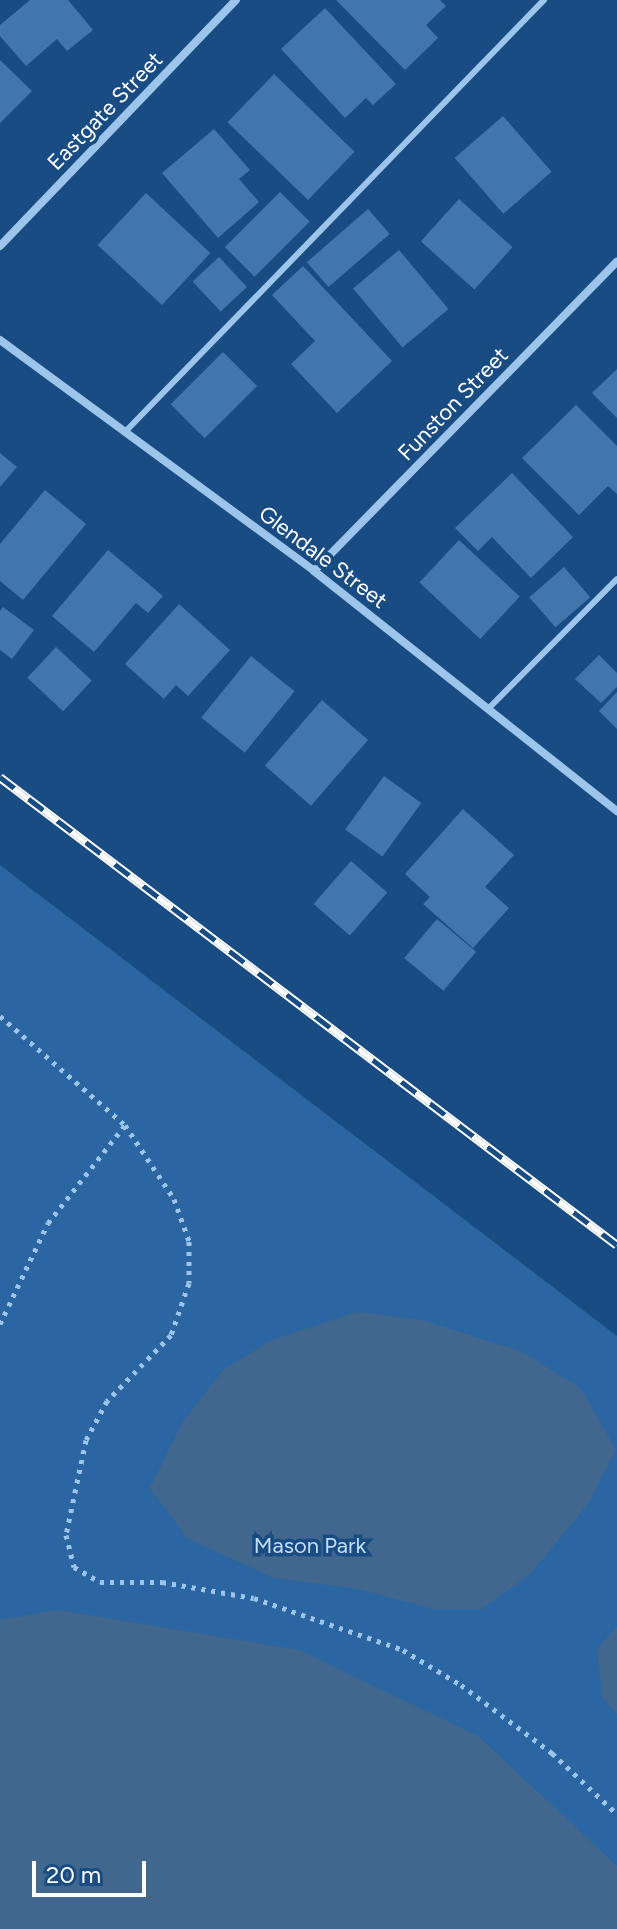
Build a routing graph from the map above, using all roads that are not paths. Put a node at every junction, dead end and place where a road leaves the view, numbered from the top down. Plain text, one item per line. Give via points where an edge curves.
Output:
1 (236, 0) edge
2 (544, 0) edge
3 (0, 246) edge
4 (617, 262) edge
5 (0, 340) edge
6 (125, 432) junction
7 (314, 571) junction
8 (617, 579) edge
9 (488, 709) junction
10 (617, 811) edge

1 - 3 street, Eastgate Street
2 - 6 lane
4 - 7 street, Funston Street
5 - 6 street, Glendale Street
6 - 7 street, Glendale Street
7 - 9 street, Glendale Street
8 - 9 lane
9 - 10 street, Glendale Street

